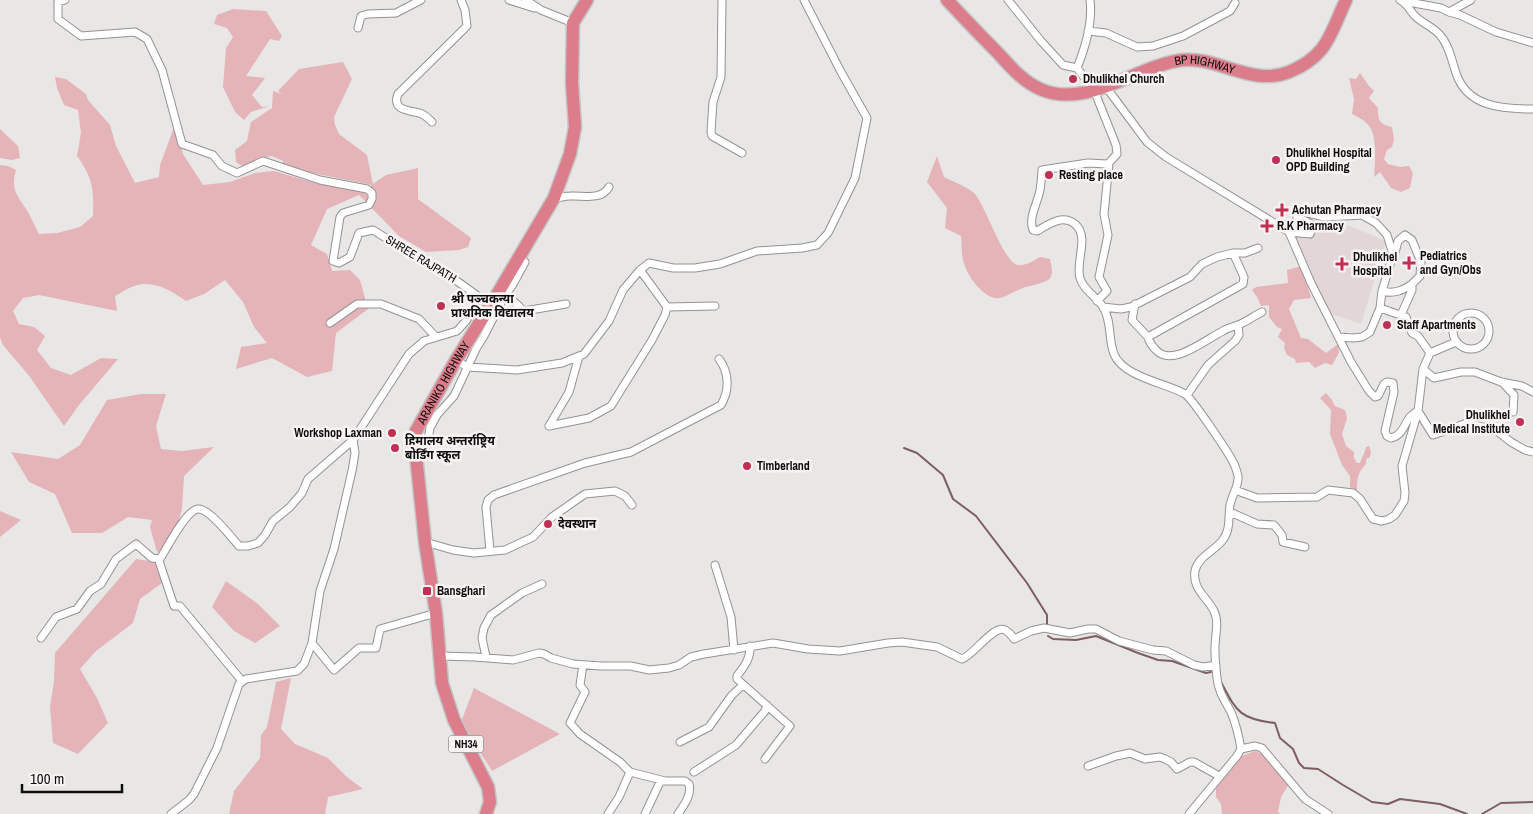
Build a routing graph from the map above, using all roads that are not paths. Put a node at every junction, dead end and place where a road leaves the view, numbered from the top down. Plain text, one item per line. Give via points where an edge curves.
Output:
1 (66, 0) edge
2 (421, 0) edge
3 (461, 0) edge
4 (509, 0) edge
5 (526, 0) edge
6 (587, 0) edge
7 (722, 0) edge
8 (804, 0) edge
9 (947, 0) edge
10 (1008, 0) edge
11 (1090, 0) edge
12 (1346, 0) edge
13 (1401, 0) edge
14 (1471, 0) edge
15 (1235, 3) dead end
16 (541, 10) junction
17 (1449, 12) junction
18 (573, 23) junction
19 (358, 28) dead end
20 (1088, 31) junction
21 (1533, 43) edge
22 (1077, 68) junction
23 (1100, 89) junction
24 (1533, 109) edge
25 (432, 122) dead end
26 (742, 152) dead end
27 (1109, 163) junction
28 (609, 187) dead end
29 (554, 198) junction
30 (1288, 232) junction
31 (1258, 248) dead end
32 (1233, 253) junction
33 (1391, 261) junction
34 (525, 262) dead end
35 (640, 270) junction
36 (1412, 284) junction
37 (1382, 291) junction
38 (479, 297) junction
39 (500, 298) junction
40 (1097, 301) junction
41 (566, 304) dead end
42 (1135, 304) junction
43 (714, 306) dead end
44 (667, 307) junction
45 (1103, 307) junction
46 (1380, 308) junction
47 (1262, 312) dead end
48 (1401, 315) junction
49 (330, 323) dead end
50 (1238, 325) junction
51 (436, 337) junction
52 (1148, 337) junction
53 (1339, 337) junction
54 (1456, 342) junction
55 (1430, 353) junction
56 (579, 356) junction
57 (718, 359) dead end
58 (462, 364) junction
59 (1423, 369) junction
60 (1502, 382) junction
61 (1533, 392) edge
62 (1187, 395) junction
63 (1418, 411) junction
64 (1513, 412) dead end
65 (352, 440) junction
66 (427, 445) dead end
67 (1533, 452) edge
68 (1235, 490) junction
69 (632, 504) dead end
70 (1230, 512) junction
71 (425, 542) junction
72 (1305, 547) dead end
73 (490, 551) junction
74 (160, 559) junction
75 (715, 566) dead end
76 (542, 584) dead end
77 (436, 613) junction
78 (41, 638) dead end
79 (312, 644) junction
80 (750, 646) junction
81 (734, 650) junction
82 (440, 656) junction
83 (486, 657) junction
84 (583, 665) junction
85 (1216, 666) junction
86 (242, 681) junction
87 (742, 685) junction
88 (768, 705) junction
89 (680, 742) dead end
90 (1241, 749) junction
91 (765, 759) dead end
92 (1088, 766) dead end
93 (630, 772) junction
94 (694, 772) dead end
95 (1219, 776) junction
96 (661, 780) junction
97 (170, 814) edge
98 (486, 814) edge
99 (608, 814) edge
100 (645, 814) edge
101 (678, 814) edge
102 (1189, 814) edge
103 (1328, 814) edge

1 - 38 street, SHREE RAJPATH via 58,2 58,19 81,36 135,32 147,40 162,70 182,144 213,155 222,166 237,173 263,161 372,193 369,205 343,213 340,217 333,261 339,263 350,257 358,234 373,230
2 - 19 street via 396,14 361,16
3 - 25 street via 466,26 396,99 404,110 422,114
4 - 16 street
5 - 16 street
6 - 18 highway
7 - 26 street via 720,77 713,102 711,132 712,136
8 - 35 street via 867,118 855,178 828,233 817,245 802,248 756,251 720,264 695,268 649,263
9 - 23 highway, BP HIGHWAY via 1024,80 1040,90 1076,94
10 - 22 street via 1063,65
11 - 20 street
12 - 23 highway, BP HIGHWAY via 1321,50 1290,72 1255,75 1183,60 1163,64
13 - 17 street
13 - 24 street via 1415,16 1440,35 1462,87 1472,98 1510,109
14 - 17 street
15 - 20 street via 1230,11 1182,36 1154,46 1136,47 1106,33
16 - 18 street
17 - 21 street
18 - 29 highway, ARANIKO HIGHWAY / NH34 via 575,127 570,154
20 - 22 street
22 - 23 street
23 - 27 street via 1116,145 1117,154
23 - 30 street via 1147,142 1166,157
27 - 40 street via 1104,214 1108,234 1099,277 1107,291
27 - 40 street via 1042,170 1031,226 1037,231 1058,220 1069,220 1077,226 1082,237 1079,276
28 - 29 street via 606,193 595,196
29 - 39 highway, ARANIKO HIGHWAY / NH34
30 - 33 street via 1310,234 1313,224 1297,216 1299,211 1325,217 1362,215 1387,235 1392,251
30 - 53 street
31 - 32 street
32 - 42 street via 1202,264 1190,277
32 - 52 street via 1244,277 1243,284
33 - 36 street via 1398,241 1405,235 1412,240 1421,262 1420,276
33 - 37 street
34 - 39 street via 512,286
35 - 44 street
35 - 56 street via 623,290 609,321
36 - 37 street via 1401,291
36 - 48 street
37 - 46 street
38 - 39 street
38 - 51 street via 457,331
39 - 41 street via 524,312
39 - 58 highway, ARANIKO HIGHWAY / NH34
40 - 45 street
42 - 45 street via 1121,309
42 - 52 street via 1132,320
43 - 44 street
44 - 56 street via 652,340 611,406 588,418 549,426 569,392
45 - 62 street via 1117,360 1130,371
46 - 48 street
46 - 53 street via 1370,332 1362,337
47 - 50 street
48 - 55 street via 1406,317 1412,333
49 - 51 street via 357,304 381,304 419,319
50 - 52 street via 1167,357 1158,352
50 - 62 street via 1239,335 1235,342 1208,365
51 - 65 street via 424,341 409,354
53 - 63 street via 1372,395 1378,396 1384,384 1393,383 1385,431 1387,436 1396,437 1410,416
54 - 54 street via 1468,349 1481,346 1489,334 1489,327 1482,316 1475,313 1461,316 1453,328
54 - 55 street
55 - 59 street
56 - 58 street via 562,363 517,370
57 - 73 street via 727,376 722,406 631,452 585,463 494,495 488,500
58 - 66 street via 454,396 430,428
58 - 71 highway, ARANIKO HIGHWAY / NH34 via 416,430
59 - 60 street via 1434,378 1475,372
59 - 63 street
60 - 61 street
60 - 64 street via 1514,395
62 - 68 street via 1233,462 1238,476
63 - 67 street via 1433,435 1467,423 1497,431
63 - 68 street via 1402,466 1404,502 1389,519 1373,519 1352,493 1328,490 1317,497 1257,498
65 - 74 street via 308,479 302,493 273,521 258,542 239,546 210,515 198,509 186,517
65 - 79 street via 356,453 334,549 320,591
68 - 70 street
69 - 73 street via 615,491 585,494 552,517 533,537 505,550
70 - 72 street via 1257,524 1274,525 1283,542
70 - 85 street via 1226,534 1199,562 1194,579 1199,592 1214,610
71 - 73 street via 474,553
71 - 77 highway, ARANIKO HIGHWAY / NH34
74 - 78 street via 152,558 136,544 116,559 101,584 90,591 77,609 56,617
74 - 86 street via 174,606 180,606
75 - 81 street via 730,616
76 - 83 street via 522,593 491,615 482,638
77 - 79 street via 380,629 376,648 359,648 334,670
77 - 82 highway, ARANIKO HIGHWAY / NH34
79 - 86 street via 300,670
80 - 81 street
80 - 85 street via 773,644 840,651 902,642 937,647 962,659 1001,629 1014,639 1044,628 1070,633 1096,629 1119,641 1166,651 1194,665
80 - 87 street via 748,658 736,679
81 - 84 street via 691,657 679,665 649,670 631,666
82 - 83 street
82 - 98 highway, ARANIKO HIGHWAY / NH34 via 442,683 454,720 488,788 490,802
83 - 84 street via 513,660 539,653
84 - 93 street via 580,685 585,692 570,723
85 - 90 street via 1221,693 1232,714
86 - 97 street via 217,748 194,794
87 - 88 street
87 - 89 street via 709,727
88 - 91 street via 790,726
88 - 94 street via 736,745
90 - 95 street
90 - 103 street via 1262,748 1305,799
92 - 95 street via 1130,753 1145,759 1160,757 1177,769 1194,762
93 - 96 street
93 - 99 street via 620,797
95 - 102 street
96 - 100 street
96 - 101 street via 689,784 687,802

